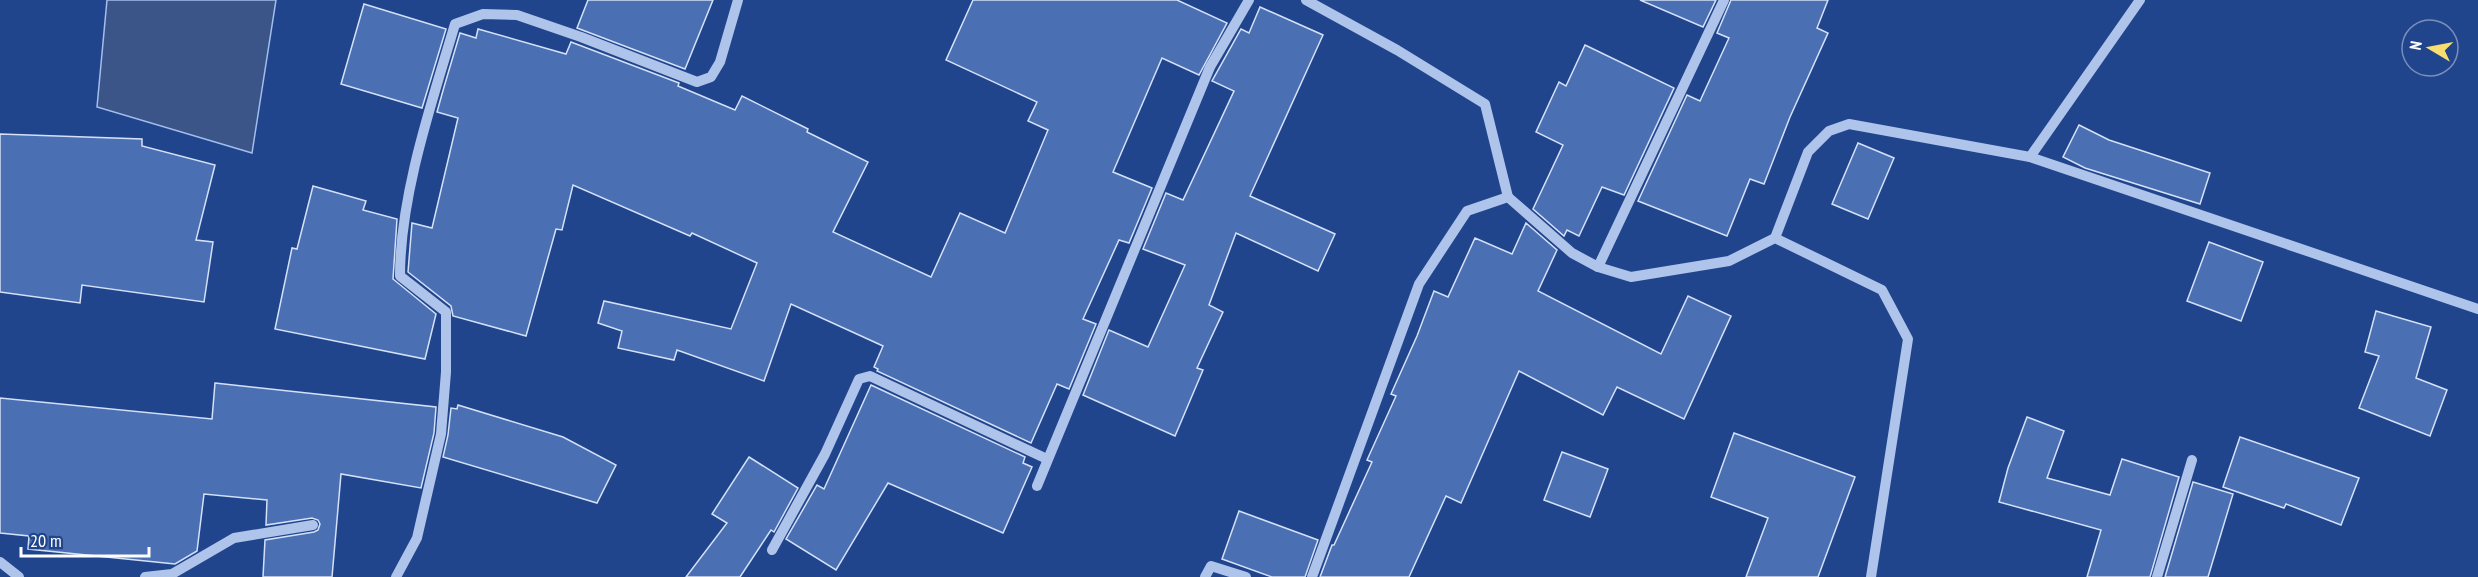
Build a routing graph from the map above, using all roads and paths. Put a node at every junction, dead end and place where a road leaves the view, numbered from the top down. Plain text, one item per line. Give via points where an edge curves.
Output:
1 (738, 0) edge
2 (1249, 0) edge
3 (1306, 0) edge
4 (1724, 0) edge
5 (2140, 0) edge
6 (2030, 157) junction
7 (1508, 197) junction
8 (1775, 238) junction
9 (1598, 267) junction
10 (2478, 309) edge
11 (1047, 459) junction
12 (2192, 460) dead end
13 (1037, 486) dead end
14 (313, 525) dead end
15 (772, 550) dead end
16 (0, 562) edge
17 (19, 577) edge
18 (145, 577) edge
19 (396, 577) edge
20 (1205, 577) edge
21 (1246, 577) edge
22 (1312, 577) edge
23 (1871, 577) edge
24 (2157, 577) edge

1 - 19 street via 720,62 711,76 697,82 517,15 483,14 456,24 422,136 400,248 400,276 446,312 446,372 441,434 417,538
2 - 11 street via 1210,67
3 - 7 street via 1485,104
4 - 9 street
5 - 6 street
6 - 8 street via 1849,124 1829,131 1808,152
6 - 10 street
7 - 9 street via 1572,253
7 - 22 street via 1467,211 1419,284
8 - 9 street via 1729,261 1631,277
8 - 23 street via 1882,290 1908,339
11 - 13 street
11 - 15 street via 870,376 859,379 825,454
12 - 24 street
14 - 18 street via 234,538 172,573
16 - 17 street
20 - 21 street via 1211,566

